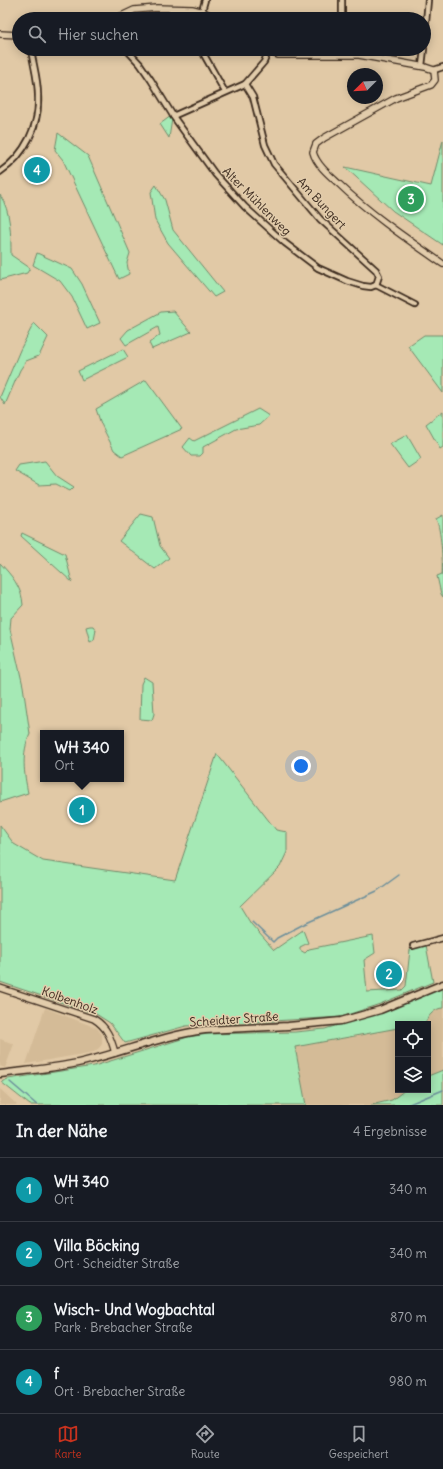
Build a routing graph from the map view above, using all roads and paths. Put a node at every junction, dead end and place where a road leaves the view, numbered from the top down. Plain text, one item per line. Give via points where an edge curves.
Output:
1 (205, 0) edge
2 (342, 0) edge
3 (428, 0) edge
4 (202, 11) joint
5 (129, 12) edge
6 (342, 12) edge
7 (427, 12) edge
8 (0, 34) edge
9 (12, 35) edge
10 (32, 56) edge
11 (133, 56) edge
12 (205, 56) edge
13 (264, 56) edge
14 (364, 56) edge
15 (423, 56) edge
16 (422, 66) junction
17 (443, 67) edge
18 (434, 70) junction
19 (245, 84) junction
20 (225, 92) junction
21 (173, 116) junction
22 (0, 172) edge
23 (443, 264) edge
24 (376, 285) junction
25 (415, 305) dead end
26 (443, 938) edge
27 (413, 946) dead end
28 (443, 984) edge
29 (0, 988) edge
30 (115, 1053) junction
31 (0, 1074) edge

1 - 4 street
2 - 6 street
3 - 7 street
4 - 5 street via 185,9
8 - 9 street
10 - 22 street via 38,94 36,121 22,151
11 - 21 street, Alter Mühlenweg
12 - 20 street
13 - 19 street via 264,62
14 - 16 street
15 - 16 street
16 - 18 street
17 - 18 street
18 - 23 street via 435,80 431,85 391,100 319,141 313,149 314,157 326,172 352,197
19 - 20 street
19 - 24 street, Am Bungert via 253,97 266,149 274,164 320,219 376,270 379,276
20 - 21 street
21 - 24 street, Alter Mühlenweg via 221,182 285,243 310,263 330,274 363,286
24 - 25 street
26 - 27 street
28 - 30 main road, Scheidter Straße via 364,1015 341,1021 188,1032
29 - 30 street, Kolbenholz via 94,1019 107,1031
30 - 31 main road, Scheidter Straße via 76,1063

